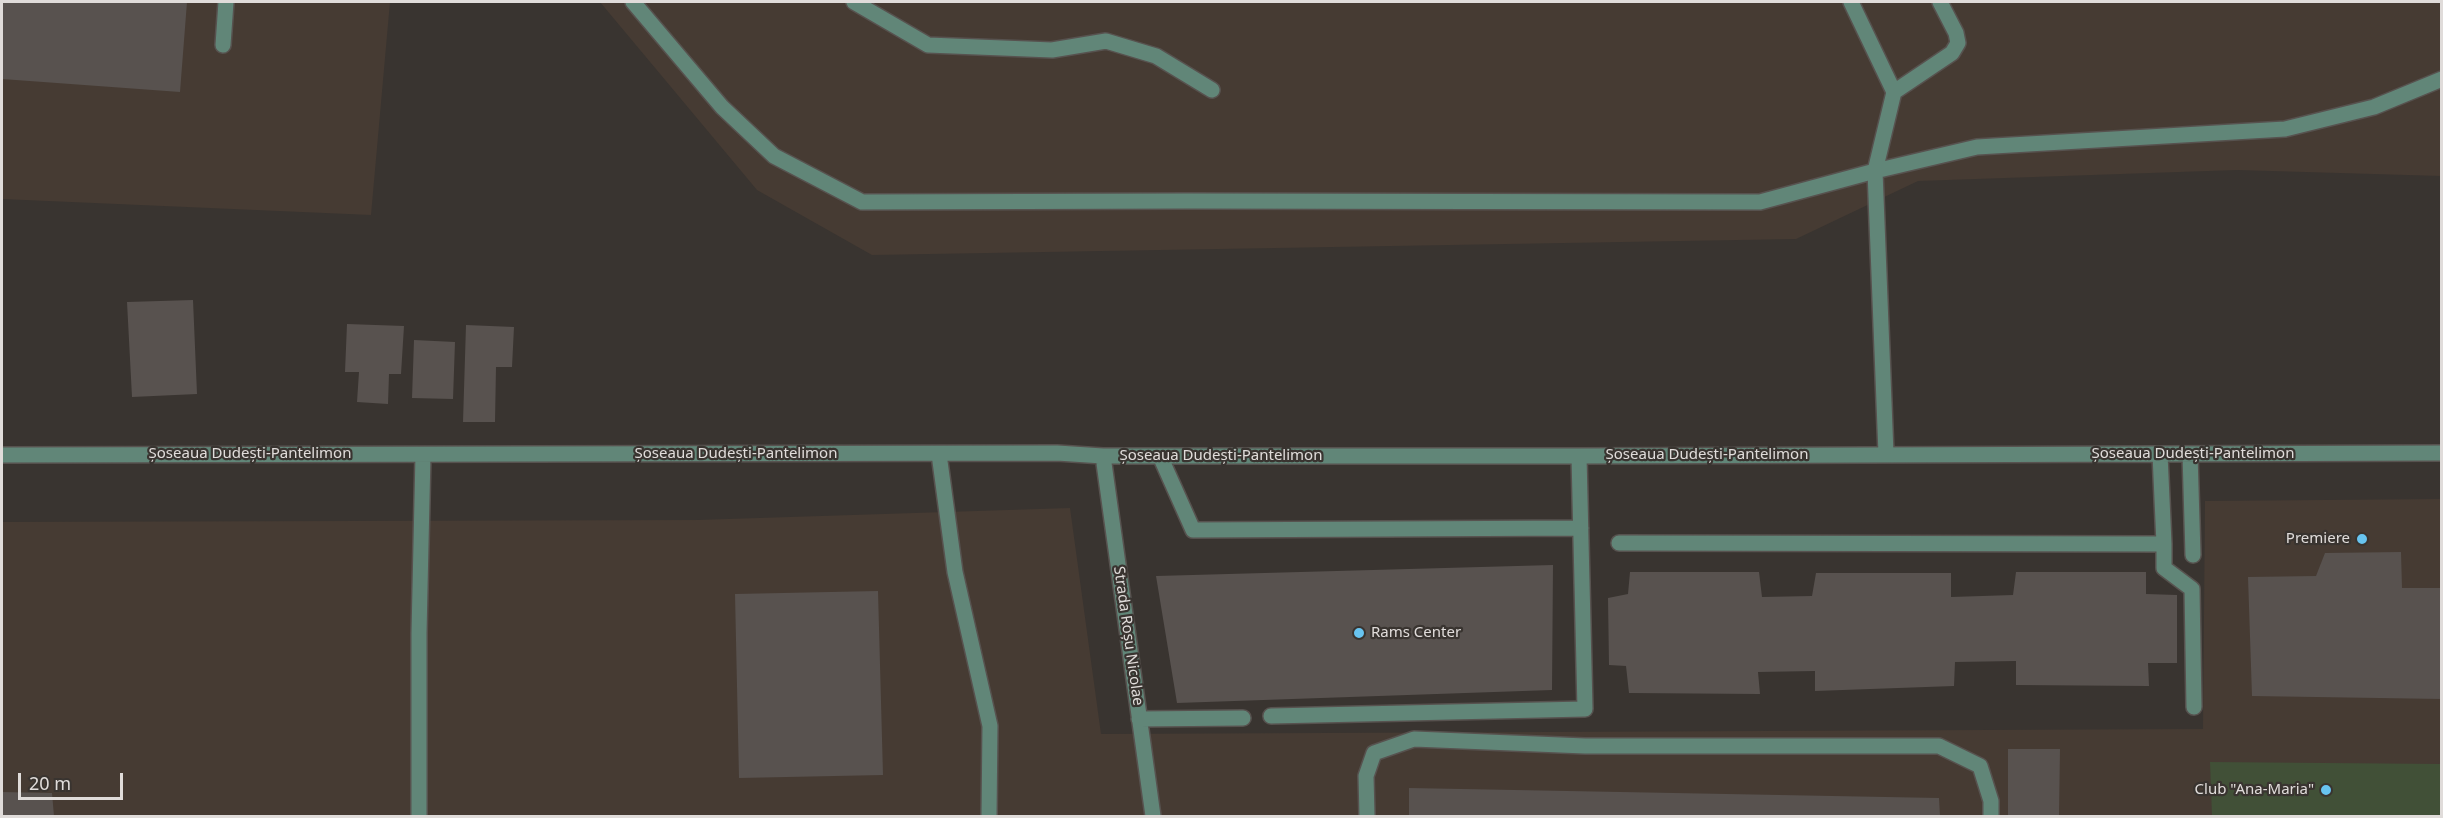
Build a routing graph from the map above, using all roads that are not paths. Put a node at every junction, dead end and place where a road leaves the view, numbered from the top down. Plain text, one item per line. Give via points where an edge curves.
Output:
1 (226, 2) edge
2 (633, 2) edge
3 (854, 2) edge
4 (1851, 2) edge
5 (1940, 2) edge
6 (223, 45) dead end
7 (2442, 79) edge
8 (1212, 90) dead end
9 (1894, 92) junction
10 (1875, 171) junction
11 (2442, 453) edge
12 (423, 454) junction
13 (939, 454) junction
14 (1886, 454) junction
15 (2160, 454) junction
16 (2190, 454) junction
17 (2, 455) edge
18 (1103, 456) junction
19 (1161, 456) junction
20 (1579, 456) junction
21 (1581, 528) junction
22 (1619, 543) dead end
23 (2164, 544) junction
24 (2193, 555) dead end
25 (2194, 707) dead end
26 (1271, 716) dead end
27 (1243, 718) dead end
28 (1139, 719) junction
29 (419, 816) edge
30 (988, 816) edge
31 (1153, 816) edge
32 (1367, 816) edge
33 (1991, 816) edge

1 - 6 street
2 - 10 street via 722,107 774,156 862,202 1760,202
3 - 8 street via 928,45 1052,50 1106,41 1156,56
4 - 9 street
5 - 9 street via 1958,43 1952,53
7 - 10 street via 2374,107 2285,129 1977,147
9 - 10 street
10 - 14 street
11 - 16 street, Șoseaua Dudești-Pantelimon
12 - 13 street, Șoseaua Dudești-Pantelimon
12 - 17 street, Șoseaua Dudești-Pantelimon
12 - 29 street
13 - 18 street, Șoseaua Dudești-Pantelimon
13 - 30 street via 955,572 990,726
14 - 15 street, Șoseaua Dudești-Pantelimon
14 - 20 street, Șoseaua Dudești-Pantelimon
15 - 16 street, Șoseaua Dudești-Pantelimon
15 - 23 street
16 - 24 street
18 - 19 street, Șoseaua Dudești-Pantelimon
18 - 28 street, Strada Roșu Nicolae
19 - 20 street, Șoseaua Dudești-Pantelimon
19 - 21 street via 1193,530
20 - 21 street
21 - 26 street via 1585,709
22 - 23 street
23 - 25 street via 2164,568 2192,589
27 - 28 street
28 - 31 street, Strada Roșu Nicolae
32 - 33 street via 1366,776 1374,753 1414,739 1585,746 1939,746 1980,766 1991,801

